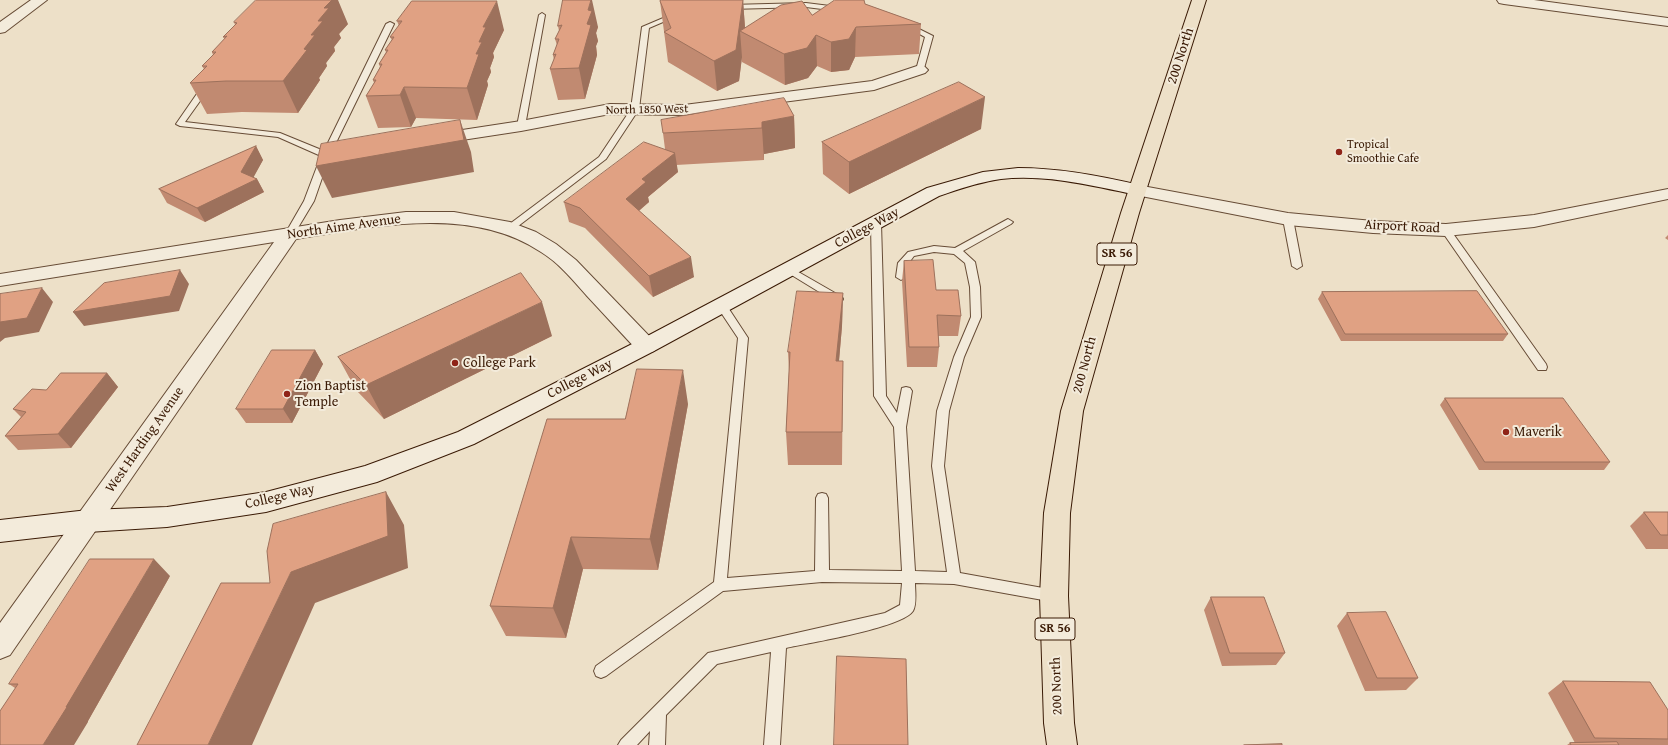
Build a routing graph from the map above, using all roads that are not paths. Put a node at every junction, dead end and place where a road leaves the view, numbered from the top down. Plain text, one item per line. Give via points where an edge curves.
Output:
1 (40, 0) edge
2 (1199, 0) edge
3 (1504, 0) edge
4 (719, 9) edge
5 (844, 9) edge
6 (0, 13) edge
7 (23, 13) junction
8 (682, 14) edge
9 (542, 15) dead end
10 (1668, 22) edge
11 (902, 23) edge
12 (390, 24) dead end
13 (0, 29) edge
14 (920, 70) joint
15 (211, 80) edge
16 (635, 109) junction
17 (521, 126) junction
18 (419, 141) edge
19 (333, 154) junction
20 (1137, 190) junction
21 (1668, 194) edge
22 (1288, 219) junction
23 (1008, 222) dead end
24 (876, 223) junction
25 (510, 228) junction
26 (1446, 230) junction
27 (290, 234) junction
28 (957, 251) junction
29 (1297, 266) dead end
30 (788, 269) junction
31 (901, 278) dead end
32 (0, 280) edge
33 (838, 299) edge
34 (721, 305) junction
35 (646, 346) junction
36 (1542, 367) dead end
37 (906, 391) dead end
38 (900, 427) junction
39 (822, 498) dead end
40 (88, 521) junction
41 (0, 531) edge
42 (822, 576) junction
43 (909, 577) junction
44 (954, 578) junction
45 (720, 585) junction
46 (1054, 596) junction
47 (778, 644) junction
48 (0, 646) edge
49 (601, 671) dead end
50 (659, 713) junction
51 (626, 745) edge
52 (657, 745) edge
53 (772, 745) edge
54 (1062, 745) edge

1 - 7 street
2 - 20 main road, 200 North / SR 56
3 - 10 street
4 - 5 lane via 733,6 806,5
6 - 7 street
7 - 13 street
8 - 16 lane via 646,27
9 - 17 lane
11 - 14 lane via 929,36
12 - 19 lane
14 - 16 street, North 1850 West via 874,85 684,110
15 - 19 lane via 180,124 280,135
16 - 17 street, North 1850 West via 610,109
16 - 25 lane via 602,159
17 - 18 street, North 1850 West
19 - 27 lane
20 - 22 street, Airport Road
20 - 24 street, College Way via 1080,178 1037,173 1002,174 968,180 933,192
20 - 46 main road, 200 North / SR 56 via 1072,411 1057,513
21 - 26 street, Airport Road via 1534,221
22 - 26 street, Airport Road via 1373,227
22 - 29 lane
23 - 28 lane
24 - 30 street, College Way
24 - 38 lane via 880,396
25 - 27 street, North Aime Avenue via 454,218 406,218
25 - 35 street, North Aime Avenue via 542,244 569,264
26 - 36 lane
27 - 32 street, North Aime Avenue
27 - 40 street, West Harding Avenue
28 - 31 lane via 934,249 911,254 903,263
28 - 44 lane via 970,262 976,287 976,317 959,357 943,412 938,466
30 - 33 lane
30 - 34 street, College Way
34 - 35 street, College Way
34 - 45 lane via 743,338
35 - 40 street, College Way via 466,438 368,474 266,502 167,517
37 - 38 lane
38 - 43 lane
39 - 42 lane
40 - 41 street, College Way
40 - 48 street, West Harding Avenue
42 - 43 lane
42 - 45 lane
43 - 44 lane
43 - 47 lane via 907,608 888,619
44 - 46 lane
45 - 49 lane
46 - 54 main road, 200 North / SR 56
47 - 50 lane via 713,658
47 - 53 lane
50 - 51 lane
50 - 52 lane

